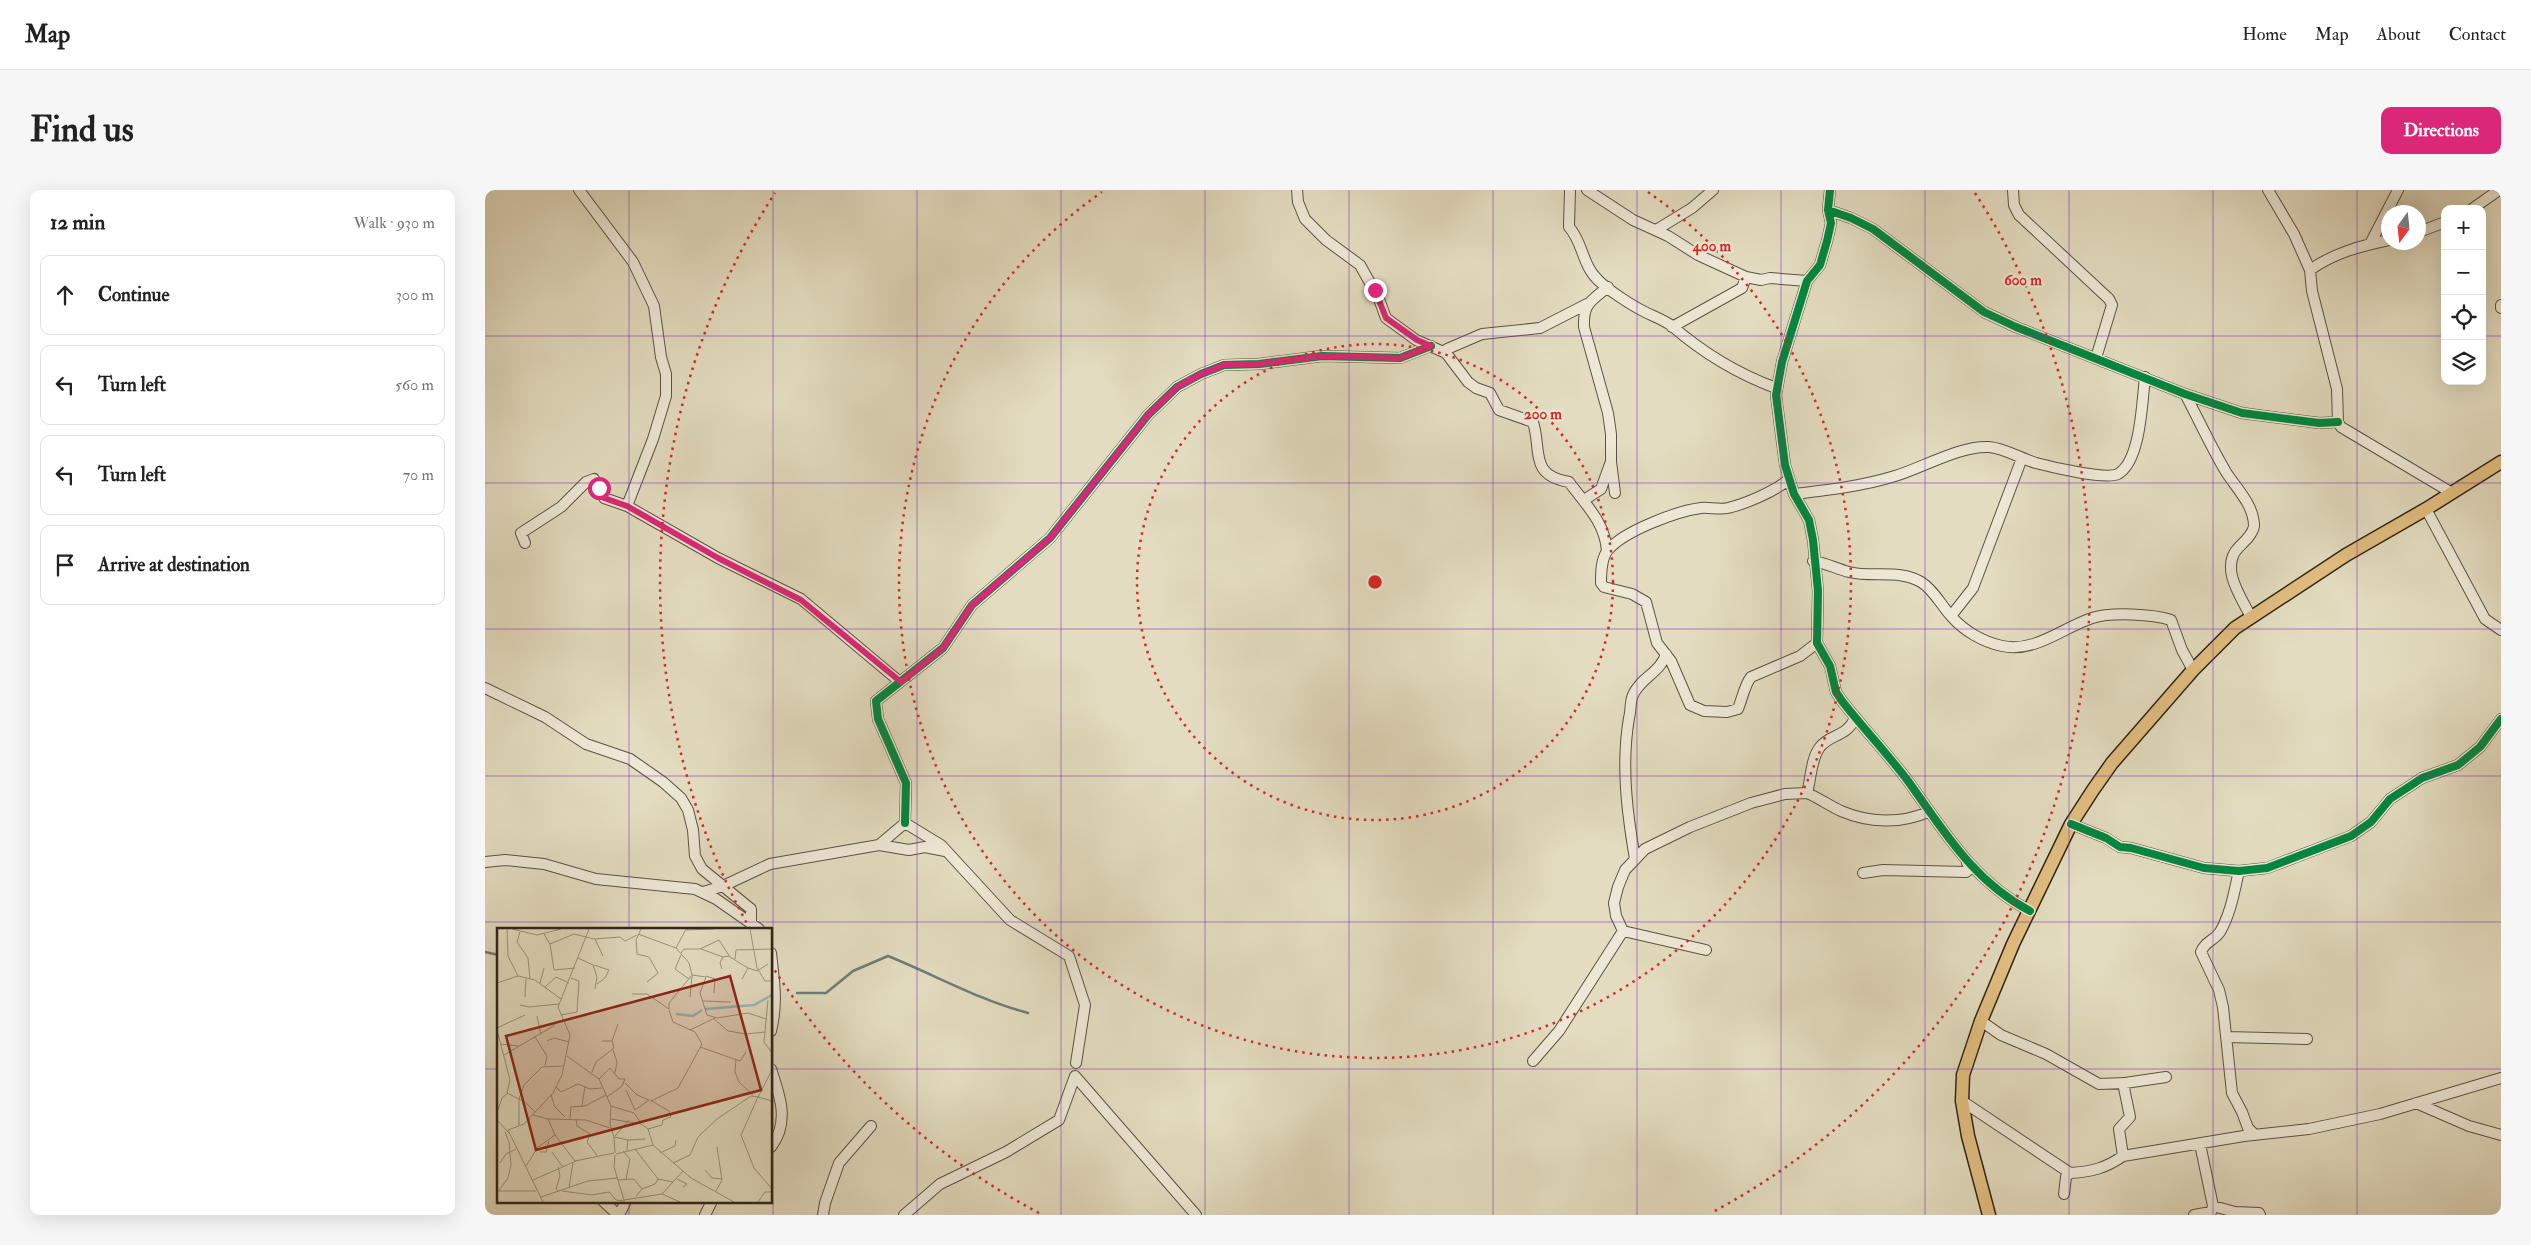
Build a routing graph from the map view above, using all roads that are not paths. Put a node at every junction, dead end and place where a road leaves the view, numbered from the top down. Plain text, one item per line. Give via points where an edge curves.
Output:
1 (579, 190) edge
2 (1297, 190) edge
3 (1569, 190) edge
4 (1587, 190) edge
5 (1713, 190) edge
6 (1831, 190) edge
7 (2013, 190) edge
8 (2268, 190) edge
9 (2398, 190) edge
10 (2498, 190) edge
11 (2501, 194) edge
12 (2477, 205) edge
13 (1828, 210) junction
14 (2441, 224) edge
15 (2426, 229) edge
16 (1656, 230) junction
17 (2381, 242) edge
18 (2370, 244) junction
19 (2310, 270) junction
20 (1746, 277) junction
21 (1807, 281) junction
22 (1608, 287) junction
23 (1587, 304) junction
24 (2501, 305) edge
25 (2501, 308) edge
26 (1672, 327) junction
27 (1431, 346) junction
28 (1446, 352) junction
29 (2096, 358) junction
30 (2145, 377) junction
31 (1776, 388) junction
32 (2185, 394) junction
33 (2338, 422) junction
34 (2022, 458) junction
35 (1611, 462) junction
36 (2501, 462) edge
37 (1789, 479) junction
38 (1615, 492) dead end
39 (2452, 493) junction
40 (1794, 494) junction
41 (1584, 500) junction
42 (627, 506) junction
43 (2426, 509) junction
44 (525, 543) dead end
45 (1607, 551) junction
46 (1813, 561) junction
47 (1951, 616) junction
48 (2251, 617) junction
49 (2501, 630) edge
50 (1817, 643) junction
51 (1666, 654) junction
52 (2193, 670) junction
53 (901, 682) junction
54 (485, 688) edge
55 (1855, 718) junction
56 (2501, 720) edge
57 (1807, 793) junction
58 (1928, 812) junction
59 (905, 823) junction
60 (2071, 824) junction
61 (879, 845) junction
62 (945, 851) junction
63 (1635, 859) junction
64 (485, 862) edge
65 (1967, 862) junction
66 (2239, 871) junction
67 (1863, 873) dead end
68 (723, 886) junction
69 (703, 892) junction
70 (2030, 911) junction
71 (755, 926) edge
72 (1623, 931) junction
73 (1706, 950) dead end
74 (773, 963) edge
75 (1981, 1021) junction
76 (773, 1023) edge
77 (2226, 1036) junction
78 (2307, 1039) dead end
79 (1533, 1061) dead end
80 (1077, 1063) dead end
81 (773, 1076) edge
82 (2166, 1076) dead end
83 (2501, 1078) edge
84 (2123, 1083) junction
85 (1962, 1101) junction
86 (2416, 1103) junction
87 (871, 1126) dead end
88 (2255, 1135) junction
89 (2501, 1135) edge
90 (773, 1144) edge
91 (2200, 1144) junction
92 (2123, 1156) junction
93 (2070, 1173) junction
94 (2064, 1194) dead end
95 (604, 1202) edge
96 (626, 1202) edge
97 (712, 1202) edge
98 (2213, 1206) junction
99 (619, 1215) edge
100 (705, 1215) edge
101 (823, 1215) edge
102 (904, 1215) edge
103 (1196, 1215) edge
104 (1989, 1215) edge
105 (2194, 1215) edge
106 (2260, 1215) edge

1 - 42 street via 633,262 654,306 666,374 666,396
2 - 27 street via 1305,219 1326,240 1360,265 1379,298 1386,318
3 - 22 street via 1569,227 1575,234 1588,268
4 - 16 street via 1633,220
5 - 16 street via 1692,208
6 - 13 street
7 - 29 street via 2013,205 2019,216 2109,298 2112,305
8 - 19 street via 2294,234
9 - 18 street
10 - 11 street
10 - 12 street
13 - 21 street via 1831,223 1820,265
13 - 29 street via 1873,229 1984,312
14 - 15 street
16 - 20 street via 1698,255
17 - 18 street
18 - 19 street via 2337,255
19 - 33 street via 2312,291 2337,389
20 - 21 street
20 - 26 street via 1742,288
21 - 31 street
22 - 23 street
22 - 26 street
23 - 28 street via 1548,325 1482,334 1447,348
23 - 35 street via 1583,312 1584,327 1608,413
24 - 25 street
26 - 31 street via 1691,343 1735,369
27 - 28 street
27 - 53 street via 1400,358 1322,356 1224,365 1177,387 1148,415 1050,538 972,605 943,648
28 - 41 street via 1468,382 1490,393 1499,410 1533,422 1537,455 1542,466 1554,480 1569,482
29 - 30 street
30 - 32 street
30 - 34 street via 2138,434 2132,456 2121,472 2101,475
31 - 37 street via 1780,438
32 - 33 street via 2265,418
32 - 48 street via 2249,508 2254,526 2232,559 2231,579
33 - 39 street via 2351,434
34 - 40 street via 1990,447 1979,448 1895,476
34 - 47 street via 1973,588
35 - 38 street
35 - 41 street via 1601,489
36 - 39 main road
37 - 40 street
37 - 45 street via 1776,490 1727,508 1702,508 1665,517
39 - 43 main road
40 - 46 street via 1809,520
41 - 45 street via 1606,536
42 - 44 street via 604,498 594,479 586,482 561,507 521,533
42 - 53 street via 801,600
43 - 48 main road via 2346,555
43 - 49 street via 2485,619
45 - 51 street via 1601,583 1604,587 1632,594 1646,602 1657,643
46 - 47 street via 1849,572 1919,580
46 - 50 street via 1818,591
47 - 52 street via 1981,639 2019,647 2093,618 2114,615 2163,618 2171,620 2175,626 2182,650
48 - 52 main road via 2235,628
50 - 51 street via 1800,656 1751,677 1746,682 1745,696 1738,709 1727,712 1697,710 1690,705
50 - 55 street via 1830,666 1835,692
51 - 63 street via 1664,662 1633,696 1625,742 1627,809
52 - 60 main road via 2112,763
53 - 59 street via 876,701 878,718 907,783
54 - 68 street via 545,717 586,744 630,759 663,782 681,798 688,810 695,856 701,869
55 - 57 street via 1851,728 1818,749
55 - 58 street
56 - 66 street via 2480,747 2459,765 2422,778 2390,799 2371,822 2351,836 2267,868
57 - 58 street via 1841,811 1882,820 1913,819
57 - 63 street via 1771,798 1690,827 1645,850
58 - 65 street
59 - 61 street
59 - 62 street via 941,845
60 - 66 street via 2120,847 2204,868
60 - 70 main road
61 - 62 street
61 - 68 street via 770,864
62 - 80 street via 1010,920 1069,956 1085,1005
63 - 72 street via 1625,870 1614,903
64 - 69 street via 505,860 543,864 596,878 665,884
65 - 67 street via 1971,868 1966,872 1883,870
65 - 70 street via 2011,902
66 - 77 street via 2226,920 2219,934 2203,945 2201,952 2219,990
68 - 69 street
68 - 71 street via 751,909
69 - 71 street
70 - 75 main road
72 - 73 street
72 - 79 street via 1559,1031
74 - 76 street via 777,986
75 - 84 street via 2001,1035 2052,1057 2099,1084
75 - 85 main road via 1963,1075
77 - 78 street
77 - 88 street via 2232,1093 2248,1128
81 - 90 street via 783,1109 779,1134
82 - 84 street
83 - 86 street
84 - 92 street via 2130,1116 2119,1128
85 - 93 street
85 - 104 main road
86 - 88 street via 2309,1129
86 - 89 street via 2469,1126
87 - 101 street via 839,1162
88 - 91 street
91 - 92 street
91 - 98 street
92 - 93 street via 2094,1171
93 - 94 street
95 - 99 street
96 - 99 street
97 - 100 street
98 - 105 street via 2211,1212
98 - 106 street
102 - 103 street via 940,1184 1006,1152 1059,1120 1075,1076

